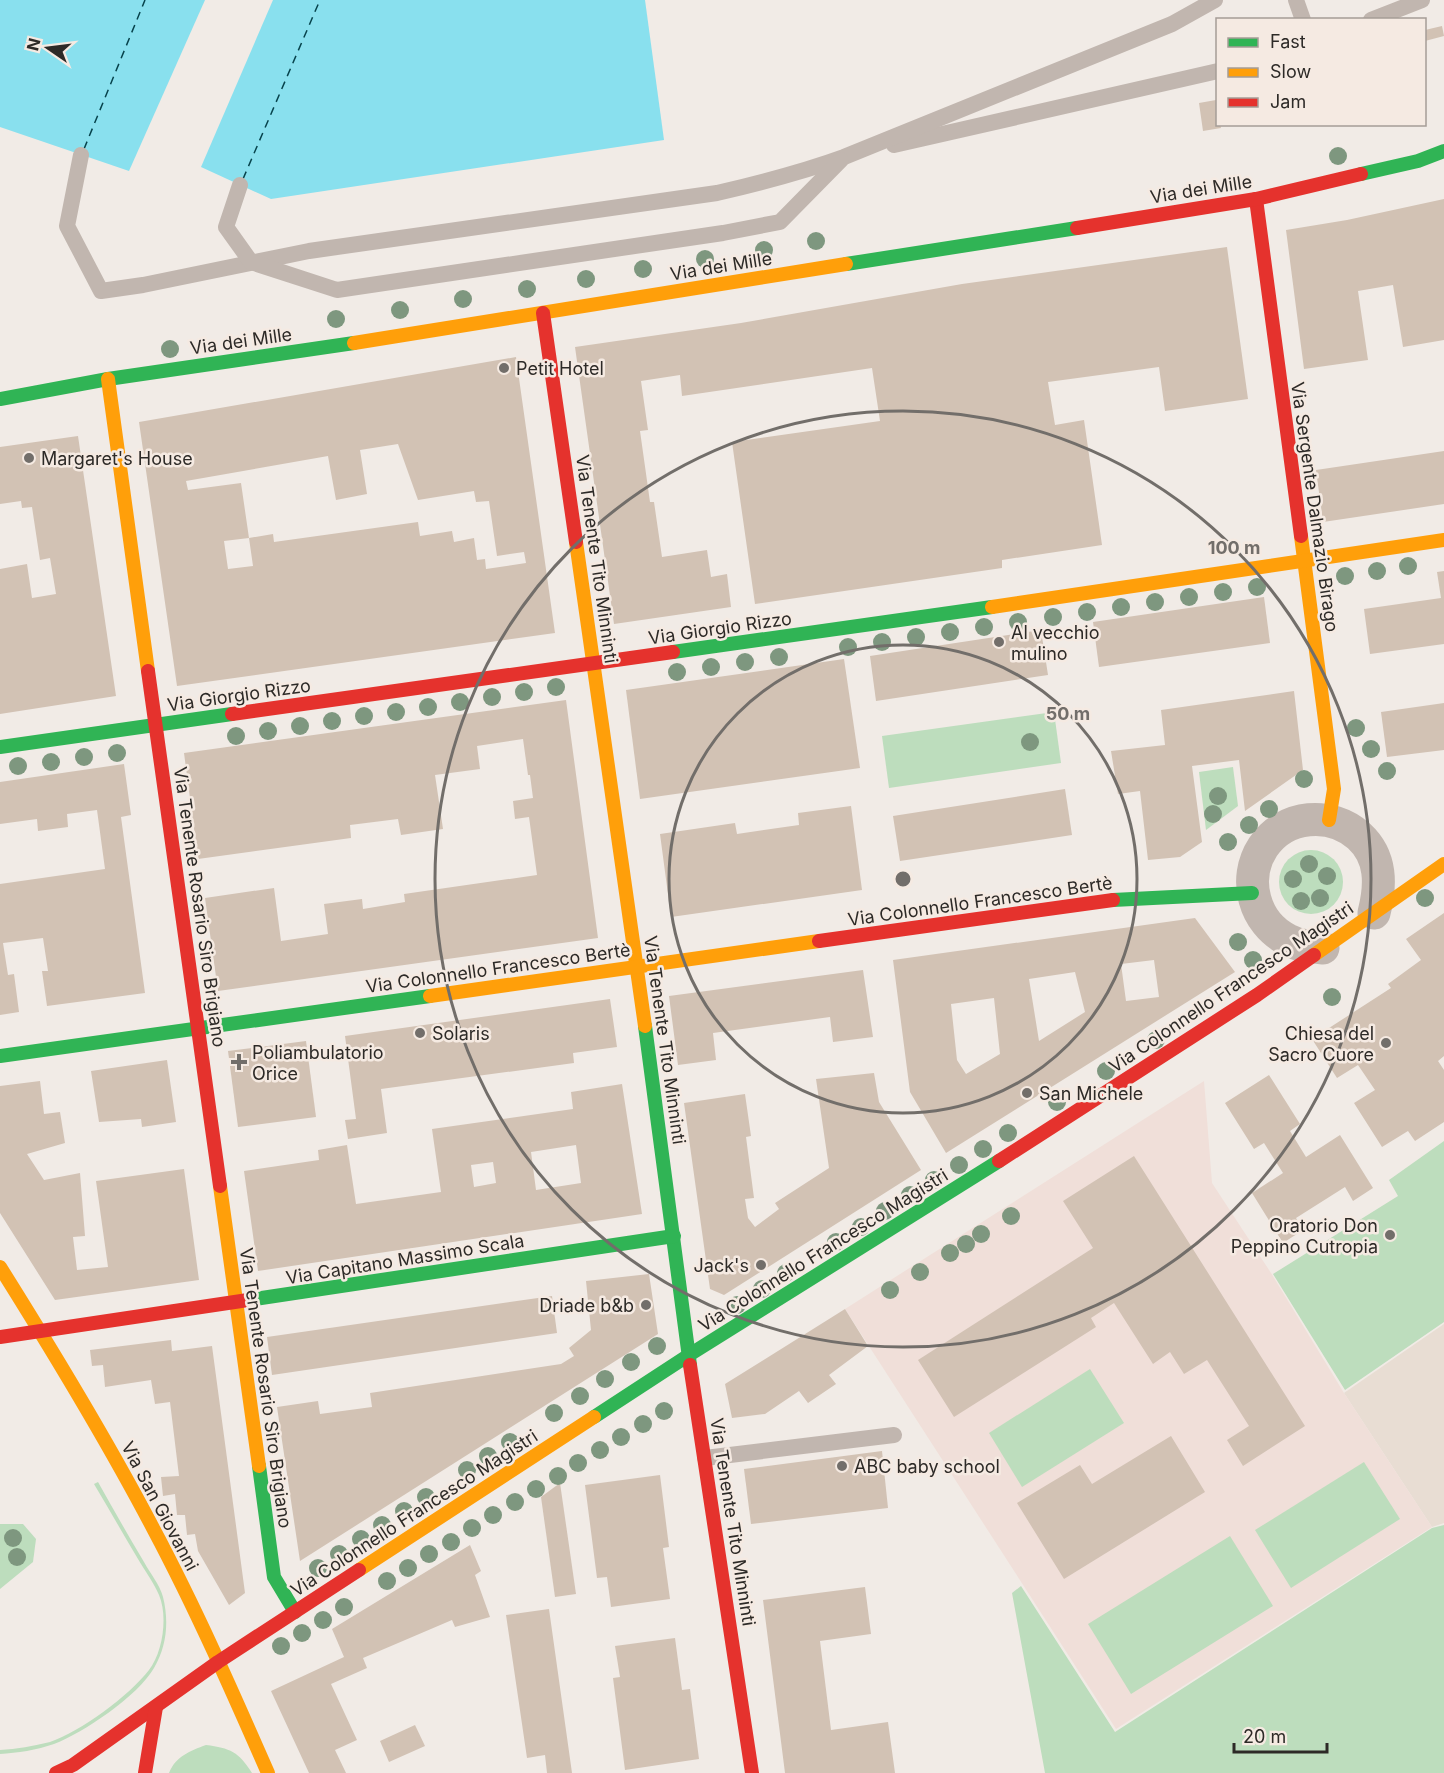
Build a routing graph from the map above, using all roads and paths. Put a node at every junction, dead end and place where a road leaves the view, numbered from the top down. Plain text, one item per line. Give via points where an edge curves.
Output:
1 (1215, 0) edge
2 (1296, 0) edge
3 (1422, 0) edge
4 (1302, 18) edge
5 (1376, 18) edge
6 (1216, 71) edge
7 (1444, 151) edge
8 (81, 155) dead end
9 (844, 157) junction
10 (240, 185) dead end
11 (1257, 199) junction
12 (251, 262) junction
13 (543, 313) junction
14 (108, 379) junction
15 (0, 399) edge
16 (1444, 540) edge
17 (1304, 562) junction
18 (594, 664) junction
19 (156, 724) junction
20 (0, 747) edge
21 (1329, 820) junction
22 (1444, 864) edge
23 (1252, 893) junction
24 (1374, 912) junction
25 (1323, 948) junction
26 (637, 966) junction
27 (198, 1028) junction
28 (0, 1056) edge
29 (674, 1236) junction
30 (0, 1267) edge
31 (236, 1302) junction
32 (40, 1331) junction
33 (0, 1337) edge
34 (689, 1355) junction
35 (894, 1435) dead end
36 (705, 1458) junction
37 (295, 1612) junction
38 (218, 1662) junction
39 (156, 1707) junction
40 (56, 1773) edge
41 (145, 1773) edge
42 (268, 1773) edge
43 (752, 1773) edge

1 - 9 lane via 1172,24
2 - 4 lane
3 - 5 lane
6 - 9 lane
7 - 11 street, Via dei Mille via 1418,161
8 - 12 lane via 67,226 101,291
9 - 12 lane via 717,193 309,250
9 - 12 lane via 780,222 723,233 337,290
10 - 12 lane via 226,227
11 - 13 street, Via dei Mille
11 - 17 street, Via Sergente Dalmazio Birago
13 - 14 street, Via dei Mille
13 - 18 street, Via Tenente Tito Minninti
14 - 15 street, Via dei Mille
14 - 19 street, Via Tenente Rosario Siro Brigiano
16 - 17 street, Via Giorgio Rizzo
17 - 18 street, Via Giorgio Rizzo
17 - 21 street, Via Sergente Dalmazio Birago via 1334,789
18 - 19 street, Via Giorgio Rizzo
18 - 26 street, Via Tenente Tito Minninti
19 - 20 street, Via Giorgio Rizzo
19 - 27 street, Via Tenente Rosario Siro Brigiano
21 - 23 street via 1301,821 1277,832 1257,860
21 - 24 street via 1363,840 1378,866 1380,884
22 - 24 street, Via Colonnello Francesco Magistri
23 - 25 street via 1262,917 1276,933 1305,947
23 - 26 street, Via Colonnello Francesco Bertè via 1113,900
24 - 25 street, Via Colonnello Francesco Magistri
25 - 34 street, Via Colonnello Francesco Magistri via 1176,1047
26 - 27 street, Via Colonnello Francesco Bertè
26 - 29 street, Via Tenente Tito Minninti
27 - 28 street, Via Colonnello Francesco Bertè
27 - 31 street, Via Tenente Rosario Siro Brigiano
29 - 31 street, Via Capitano Massimo Scala
29 - 34 street, Via Tenente Tito Minninti
30 - 32 street, Via San Giovanni
31 - 32 street, Via Capitano Massimo Scala
31 - 37 street, Via Tenente Rosario Siro Brigiano via 274,1577
32 - 33 street, Via Capitano Massimo Scala
32 - 38 street, Via San Giovanni via 135,1494
34 - 36 street, Via Tenente Tito Minninti
34 - 37 street, Via Colonnello Francesco Magistri
35 - 36 lane
36 - 43 street, Via Tenente Tito Minninti
37 - 38 street, Via Colonnello Francesco Magistri
38 - 39 street, Via Colonnello Francesco Magistri
38 - 42 street, Via San Giovanni
39 - 40 street, Via Colonnello Francesco Magistri
39 - 41 street

